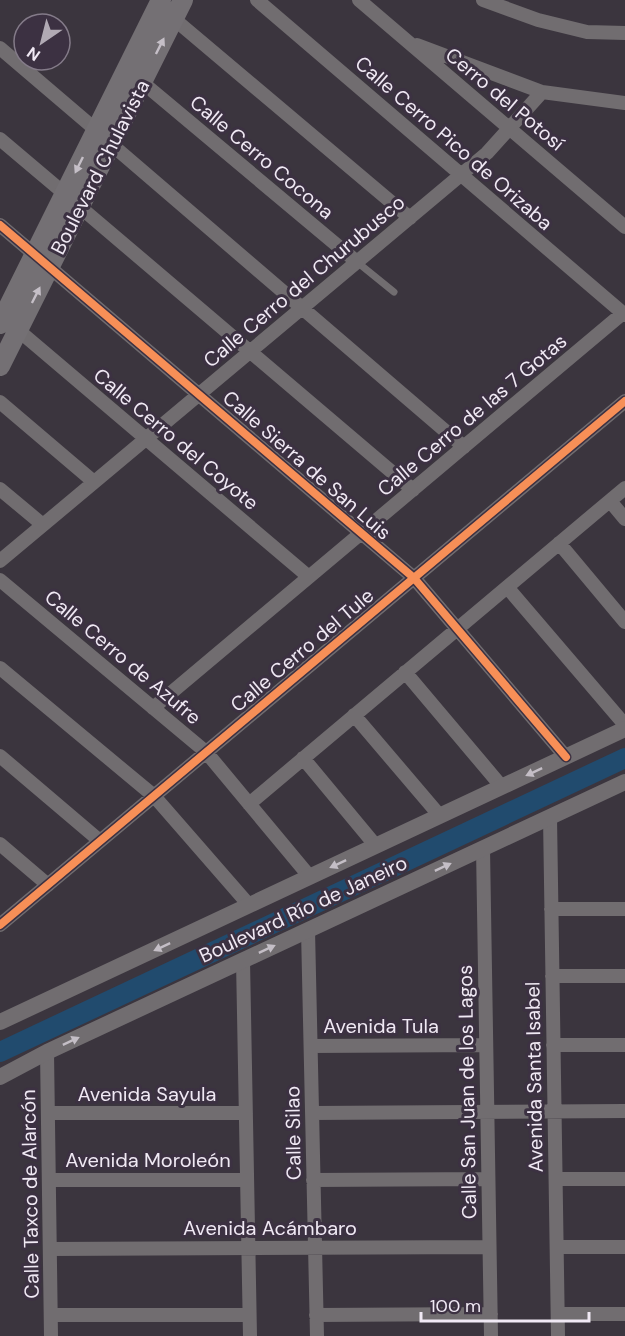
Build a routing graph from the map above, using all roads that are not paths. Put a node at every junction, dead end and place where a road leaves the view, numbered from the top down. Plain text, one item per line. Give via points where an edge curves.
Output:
1 (183, 0) edge
2 (257, 0) edge
3 (359, 0) edge
4 (483, 0) edge
5 (157, 2) edge
6 (174, 18) junction
7 (625, 33) edge
8 (408, 42) junction
9 (0, 48) edge
10 (142, 82) junction
11 (542, 92) junction
12 (625, 104) edge
13 (509, 128) junction
14 (96, 130) junction
15 (0, 139) edge
16 (111, 144) junction
17 (461, 175) junction
18 (65, 194) junction
19 (80, 207) junction
20 (410, 218) junction
21 (0, 225) edge
22 (625, 227) edge
23 (42, 261) junction
24 (357, 262) junction
25 (394, 292) dead end
26 (302, 308) junction
27 (624, 314) edge
28 (5, 321) edge
29 (250, 352) junction
30 (0, 366) edge
31 (199, 394) junction
32 (625, 401) edge
33 (0, 402) edge
34 (146, 438) junction
35 (464, 447) junction
36 (94, 482) junction
37 (625, 488) edge
38 (0, 489) edge
39 (413, 490) junction
40 (610, 501) junction
41 (625, 519) edge
42 (43, 525) junction
43 (362, 533) junction
44 (559, 543) junction
45 (0, 561) edge
46 (309, 577) junction
47 (414, 578) junction
48 (0, 580) edge
49 (507, 587) junction
50 (625, 622) edge
51 (457, 629) junction
52 (0, 668) edge
53 (405, 672) junction
54 (153, 708) junction
55 (354, 716) junction
56 (625, 725) edge
57 (625, 729) edge
58 (206, 752) junction
59 (0, 756) edge
60 (566, 757) junction
61 (303, 758) junction
62 (625, 782) edge
63 (502, 787) junction
64 (154, 796) junction
65 (249, 804) junction
66 (440, 816) junction
67 (550, 818) junction
68 (100, 841) junction
69 (0, 844) edge
70 (376, 846) junction
71 (483, 848) junction
72 (310, 877) junction
73 (48, 885) junction
74 (249, 905) junction
75 (551, 909) junction
76 (625, 909) edge
77 (0, 925) edge
78 (308, 930) junction
79 (243, 960) junction
80 (552, 976) junction
81 (625, 976) edge
82 (0, 1022) edge
83 (486, 1045) junction
84 (553, 1045) junction
85 (625, 1045) edge
86 (311, 1046) junction
87 (47, 1052) junction
88 (0, 1077) edge
89 (487, 1112) junction
90 (554, 1112) junction
91 (625, 1112) edge
92 (48, 1113) junction
93 (246, 1113) junction
94 (312, 1113) junction
95 (314, 1179) junction
96 (488, 1179) junction
97 (556, 1179) junction
98 (625, 1179) edge
99 (49, 1180) junction
100 (247, 1180) junction
101 (489, 1247) junction
102 (557, 1247) junction
103 (625, 1247) edge
104 (248, 1248) junction
105 (315, 1248) junction
106 (50, 1249) junction
107 (316, 1314) junction
108 (491, 1314) junction
109 (558, 1314) junction
110 (625, 1314) edge
111 (51, 1315) junction
112 (249, 1315) junction
113 (51, 1336) edge
114 (250, 1336) edge
115 (316, 1336) edge
116 (491, 1336) edge
117 (558, 1336) edge

1 - 6 main road, Boulevard Chulavista
2 - 17 street, Calle Cerro Pico de Orizaba
3 - 8 street, Cerro del Potosí
4 - 7 street via 587,32
5 - 6 street
5 - 14 main road, Boulevard Chulavista
10 -> 6 main road, Boulevard Chulavista
6 - 20 street
8 - 11 street
8 - 13 street, Cerro del Potosí
9 - 14 street
10 - 16 main road, Boulevard Chulavista
10 - 24 street, Calle Cerro Cocona
11 - 12 street
11 - 13 street, Calle Cerro del Churubusco
13 - 17 street, Calle Cerro del Churubusco
13 - 22 street, Cerro del Potosí
14 -> 18 main road, Boulevard Chulavista
15 - 18 street
16 - 19 main road, Boulevard Chulavista
16 - 26 street
17 - 20 street, Calle Cerro del Churubusco
17 - 27 street, Calle Cerro Pico de Orizaba
18 - 23 main road, Boulevard Chulavista
19 - 23 main road, Boulevard Chulavista
19 - 29 street
20 - 24 street, Calle Cerro del Churubusco
21 - 23 street, Calle Sierra de San Luis
23 - 28 main road, Boulevard Chulavista
23 - 31 street, Calle Sierra de San Luis
24 - 25 lane
24 - 26 street, Calle Cerro del Churubusco
26 - 29 street, Calle Cerro del Churubusco
26 - 35 street
27 - 35 street, Calle Cerro de las 7 Gotas
28 - 30 main road, Boulevard Chulavista
28 - 34 street, Calle Cerro del Coyote
29 - 31 street, Calle Cerro del Churubusco
29 - 39 street
31 - 34 street, Calle Cerro del Churubusco
31 - 43 street, Calle Sierra de San Luis
32 - 47 street, Calle Cerro del Tule
33 - 36 street
34 - 36 street, Calle Cerro del Churubusco
34 - 46 street, Calle Cerro del Coyote
35 - 39 street, Calle Cerro de las 7 Gotas
36 - 42 street, Calle Cerro del Churubusco
37 - 40 street
38 - 42 street
39 - 43 street, Calle Cerro de las 7 Gotas
40 - 41 street
40 - 44 street
42 - 45 street, Calle Cerro del Churubusco
43 - 46 street, Calle Cerro de las 7 Gotas
43 - 47 street, Calle Sierra de San Luis
44 - 49 street
44 - 50 street
46 - 54 street, Calle Cerro de las 7 Gotas
47 - 51 street, Calle Sierra de San Luis
47 - 58 street, Calle Cerro del Tule
48 - 54 street, Calle Cerro de Azufre
49 - 51 street
49 - 56 street
51 - 53 street
51 - 60 street, Calle Sierra de San Luis
52 - 64 street
53 - 55 street
53 - 63 street
54 - 58 street, Calle Cerro de Azufre
55 - 61 street
55 - 66 street
57 - 60 street, Boulevard Río de Janeiro
58 - 64 street, Calle Cerro del Tule
58 - 65 street, Calle Cerro de Azufre
59 - 68 street
60 -> 63 street, Boulevard Río de Janeiro
61 - 65 street
61 - 70 street
62 - 67 street, Boulevard Río de Janeiro
63 - 66 street, Boulevard Río de Janeiro
64 - 68 street, Calle Cerro del Tule
64 - 74 street
65 - 72 street, Calle Cerro de Azufre
66 - 70 street, Boulevard Río de Janeiro
67 - 71 street, Boulevard Río de Janeiro
67 - 75 street, Avenida Santa Isabel
68 - 73 street, Calle Cerro del Tule
69 - 73 street
70 -> 72 street, Boulevard Río de Janeiro
78 -> 71 street, Boulevard Río de Janeiro
71 - 83 street, Calle San Juan de los Lagos
72 - 74 street, Boulevard Río de Janeiro
73 - 77 street, Calle Cerro del Tule
74 -> 82 street, Boulevard Río de Janeiro
75 - 76 street
75 - 80 street, Avenida Santa Isabel
79 -> 78 street, Boulevard Río de Janeiro
78 - 86 street, Calle Silao
87 -> 79 street, Boulevard Río de Janeiro
79 - 93 street
80 - 81 street
80 - 84 street, Avenida Santa Isabel
83 - 86 street, Avenida Tula
83 - 89 street, Calle San Juan de los Lagos
84 - 85 street
84 - 90 street, Avenida Santa Isabel
86 - 94 street, Calle Silao
87 - 88 street, Boulevard Río de Janeiro
87 - 92 street, Calle Taxco de Alarcón
89 - 90 street
89 - 94 street
89 - 96 street, Calle San Juan de los Lagos
90 - 91 street
90 - 97 street, Avenida Santa Isabel
92 - 93 street, Avenida Sayula
92 - 99 street, Calle Taxco de Alarcón
93 - 100 street
94 - 95 street, Calle Silao
95 - 96 street
95 - 105 street, Calle Silao
96 - 101 street, Calle San Juan de los Lagos
97 - 98 street
97 - 102 street, Avenida Santa Isabel
99 - 100 street, Avenida Moroleón
99 - 106 street, Calle Taxco de Alarcón
100 - 104 street
101 - 105 street, Avenida Acámbaro
101 - 108 street, Calle San Juan de los Lagos
102 - 103 street
102 - 109 street, Avenida Santa Isabel
104 - 105 street, Avenida Acámbaro
104 - 106 street, Avenida Acámbaro
104 - 112 street
105 - 107 street, Calle Silao
106 - 111 street, Calle Taxco de Alarcón
107 - 108 street
107 - 115 street, Calle Silao
108 - 116 street, Calle San Juan de los Lagos
109 - 110 street
109 - 117 street, Avenida Santa Isabel
111 - 112 street
111 - 113 street, Calle Taxco de Alarcón
112 - 114 street

